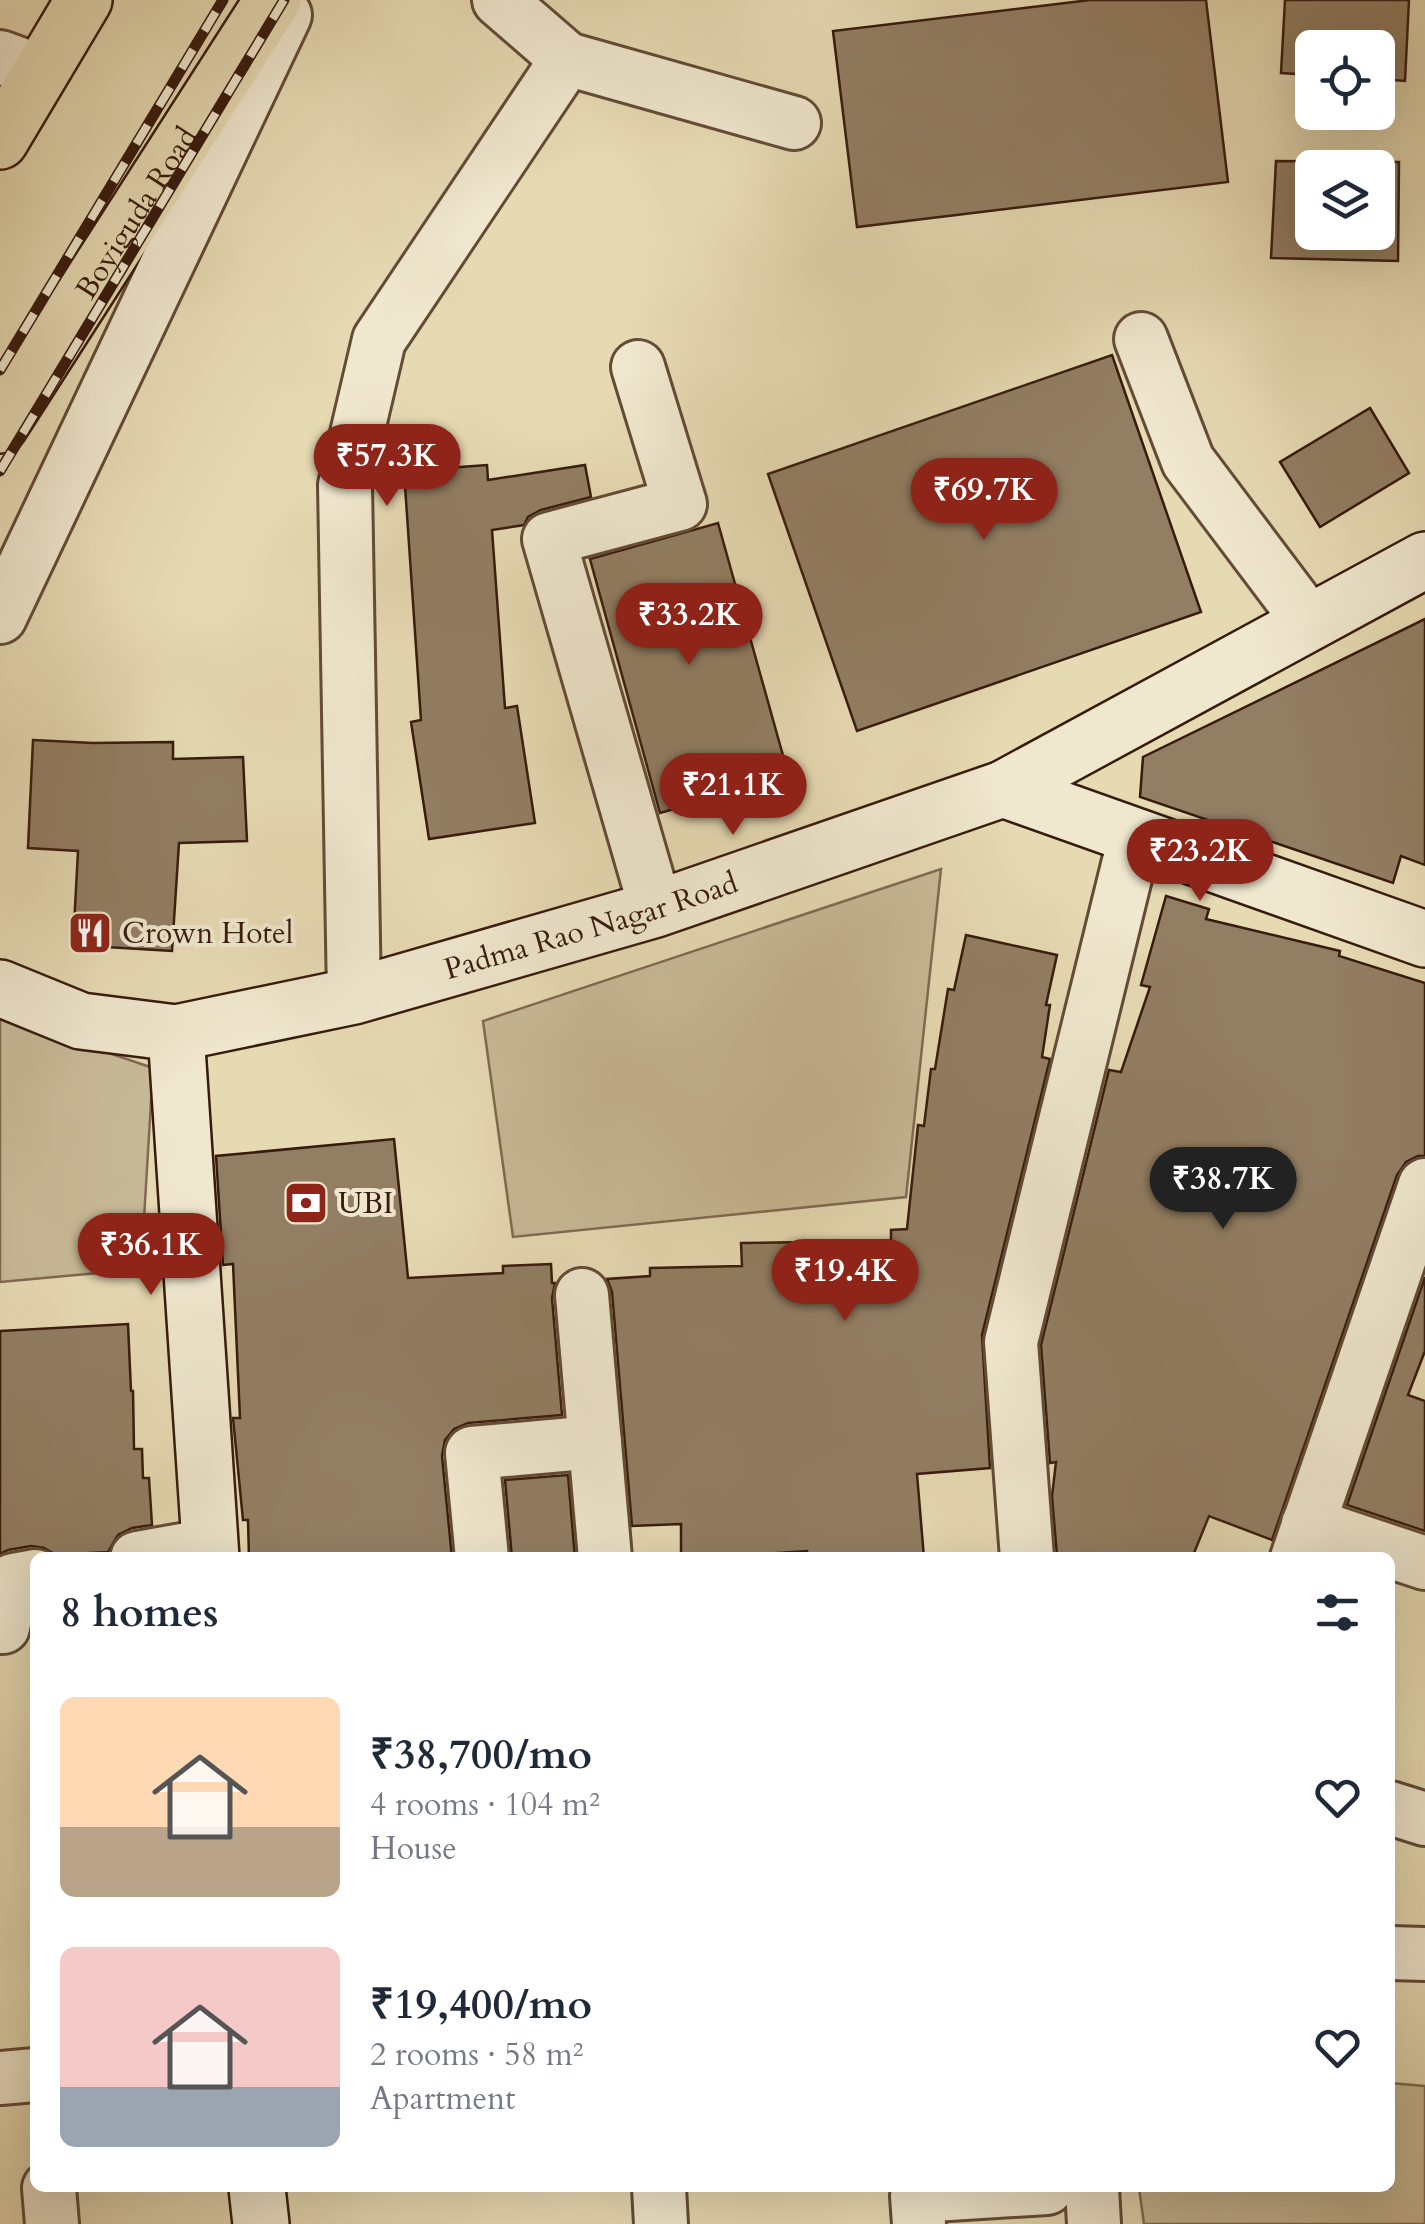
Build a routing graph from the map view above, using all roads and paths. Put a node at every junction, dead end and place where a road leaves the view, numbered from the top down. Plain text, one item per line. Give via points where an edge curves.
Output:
1 (84, 0) edge
2 (273, 0) edge
3 (292, 0) edge
4 (498, 0) edge
5 (567, 59) junction
6 (21, 64) edge
7 (794, 122) dead end
8 (0, 141) edge
9 (1141, 339) dead end
10 (638, 367) dead end
11 (0, 425) edge
12 (1425, 560) edge
13 (0, 616) edge
14 (1310, 623) junction
15 (1003, 789) junction
16 (1135, 836) junction
17 (656, 909) junction
18 (1425, 939) edge
19 (0, 988) edge
20 (354, 996) junction
21 (176, 1033) junction
22 (1425, 1186) edge
23 (582, 1295) dead end
24 (595, 1442) junction
25 (1302, 1541) edge
26 (210, 1551) edge
27 (481, 1552) edge
28 (604, 1552) edge
29 (1027, 1552) edge
30 (1364, 1552) edge
31 (1395, 1558) edge
32 (1425, 1563) edge
33 (30, 1577) edge
34 (0, 1627) edge
35 (1395, 1810) edge
36 (1425, 1819) edge
37 (1395, 1953) edge
38 (1425, 1954) edge
39 (30, 2075) edge
40 (0, 2078) edge
41 (49, 2192) edge
42 (258, 2192) edge
43 (659, 2192) edge
44 (982, 2192) edge
45 (1092, 2192) edge
46 (52, 2224) edge
47 (261, 2224) edge
48 (661, 2224) edge
49 (919, 2224) edge
50 (1094, 2224) edge

1 - 6 main road
2 - 11 main road, Boyiguda Road
3 - 13 street
4 - 5 street
5 - 7 street
5 - 20 street via 379,340 345,484
6 - 8 main road
9 - 14 street via 1188,461
10 - 17 street via 680,504 549,540
12 - 14 main road, Padma Rao Nagar Road
14 - 15 main road, Padma Rao Nagar Road
15 - 16 main road
15 - 17 main road, Padma Rao Nagar Road
16 - 18 main road
16 - 29 street via 1011,1342
17 - 20 main road, Padma Rao Nagar Road
19 - 21 main road, Padma Rao Nagar Road via 80,1021
20 - 21 main road, Padma Rao Nagar Road
21 - 26 main road
22 - 25 street
23 - 24 street
24 - 27 street via 472,1453
24 - 28 street
25 - 30 street
31 - 32 street
33 - 34 street via 13,1580
35 - 36 street
37 - 38 street
39 - 40 street
41 - 46 street
42 - 47 main road
43 - 48 street
44 - 49 street via 917,2196
45 - 50 street

